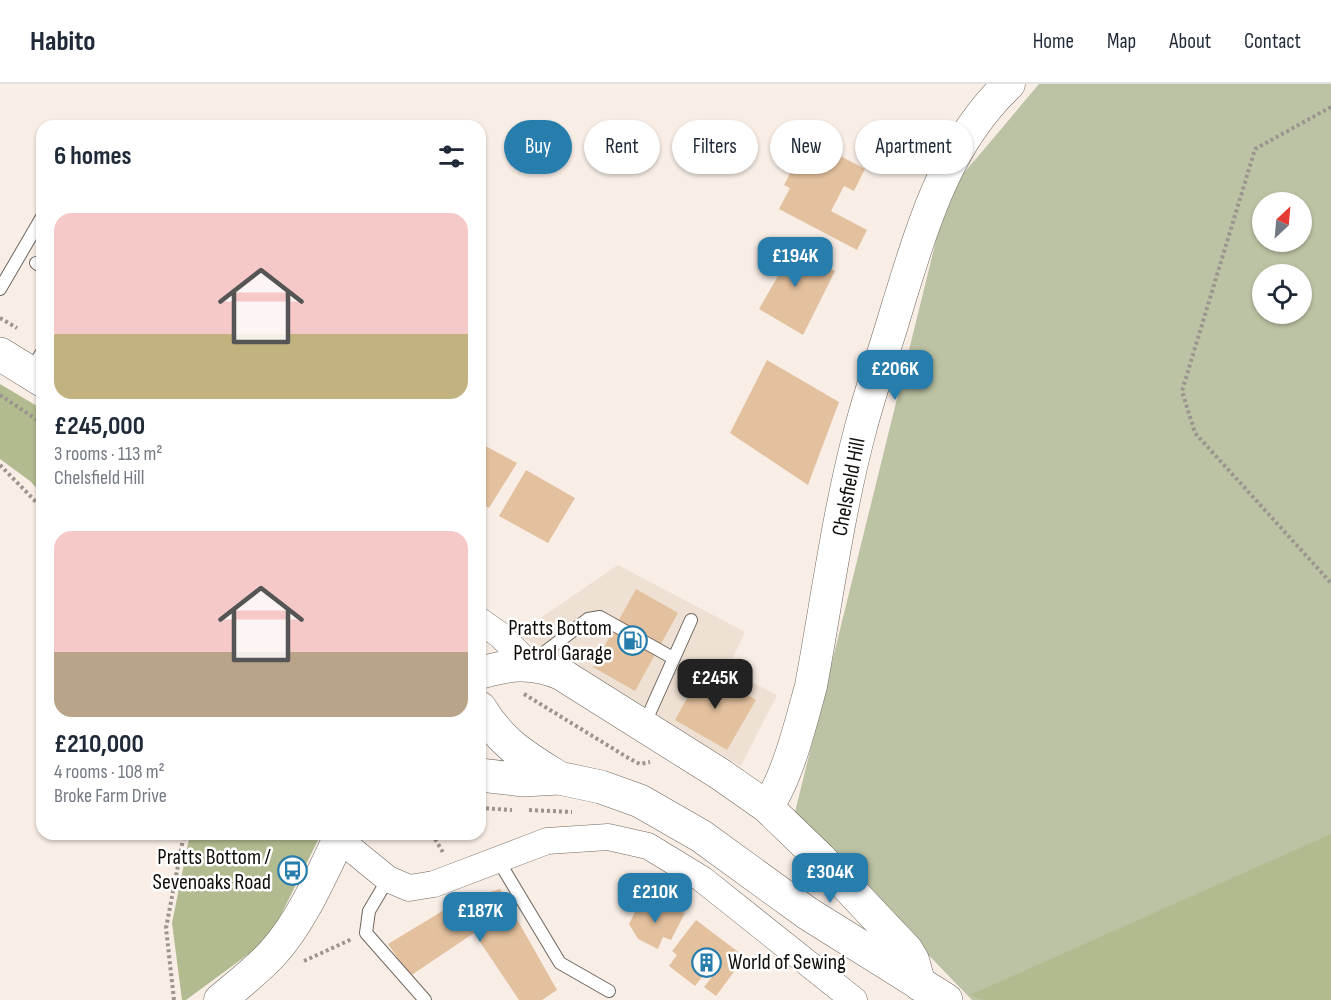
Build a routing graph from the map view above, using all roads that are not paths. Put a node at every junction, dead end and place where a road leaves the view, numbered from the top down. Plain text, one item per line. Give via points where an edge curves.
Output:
1 (1009, 84) edge
2 (36, 227) edge
3 (0, 289) edge
4 (0, 354) edge
5 (36, 367) edge
6 (691, 620) dead end
7 (486, 625) edge
8 (673, 658) junction
9 (486, 671) edge
10 (525, 679) junction
11 (486, 718) edge
12 (644, 727) junction
13 (486, 776) edge
14 (559, 778) junction
15 (767, 807) junction
16 (338, 840) edge
17 (344, 840) edge
18 (498, 860) junction
19 (388, 879) junction
20 (609, 991) dead end
21 (933, 993) edge
22 (220, 1000) edge
23 (425, 1000) edge
24 (855, 1000) edge

1 - 15 street, Chelsfield Hill via 987,106 963,140 937,187 922,227 861,428 805,706 779,786
2 - 3 lane
4 - 5 highway
6 - 8 lane
7 - 10 street via 500,635
8 - 10 lane via 600,617 588,619
8 - 12 lane
9 - 10 street via 510,665
10 - 12 street via 545,667
11 - 14 highway via 508,745
12 - 15 street
13 - 14 highway via 523,780
14 - 21 highway via 616,792 677,821 807,912
15 - 21 street via 907,950
16 - 22 street via 296,921 273,953
17 - 19 street
18 - 19 street via 419,887 409,888
18 - 20 lane via 560,963
18 - 24 street via 547,841 608,837 648,846 702,879
19 - 23 lane via 369,911 366,933

